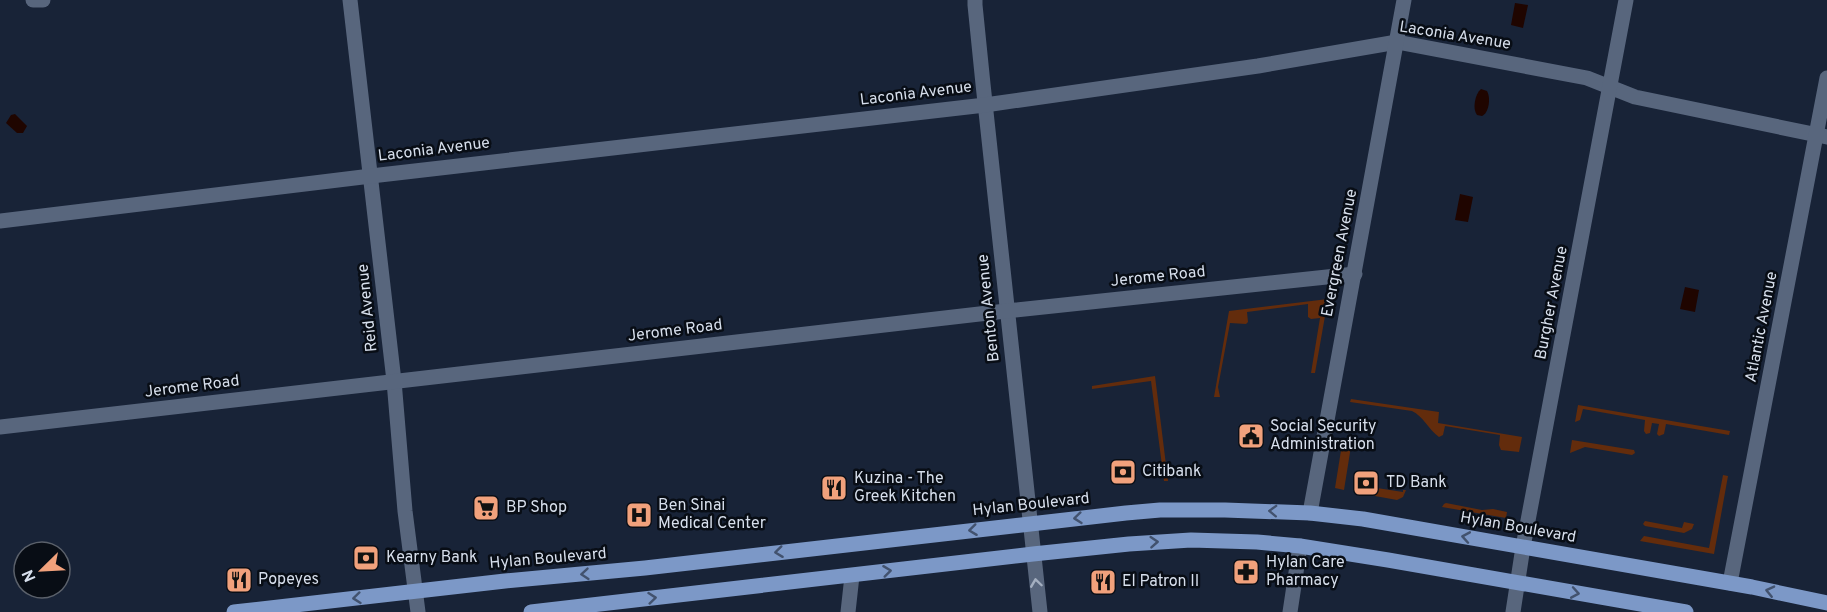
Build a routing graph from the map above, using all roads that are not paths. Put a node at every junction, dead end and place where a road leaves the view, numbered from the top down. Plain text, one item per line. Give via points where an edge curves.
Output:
1 (33, 0) edge
2 (43, 0) edge
3 (350, 0) edge
4 (975, 0) edge
5 (1404, 0) edge
6 (1626, 0) edge
7 (1396, 42) junction
8 (1827, 78) edge
9 (1610, 86) junction
10 (985, 105) junction
11 (1822, 136) edge
12 (371, 176) junction
13 (0, 221) edge
14 (1355, 274) junction
15 (1007, 311) junction
16 (394, 381) junction
17 (0, 427) edge
18 (1310, 513) junction
19 (1031, 523) junction
20 (1300, 546) junction
21 (1523, 547) junction
22 (1033, 554) junction
23 (852, 576) junction
24 (1518, 583) junction
25 (1730, 583) junction
26 (415, 591) junction
27 (1827, 603) edge
28 (624, 607) edge
29 (234, 612) edge
30 (418, 612) edge
31 (531, 612) edge
32 (848, 612) edge
33 (1040, 612) edge
34 (1290, 612) edge
35 (1513, 612) edge
36 (1686, 612) edge

1 - 2 street
3 - 12 street, Reid Avenue
4 - 10 street, Benton Avenue
5 - 7 street, Evergreen Avenue
6 - 9 street, Burgher Avenue
7 - 9 street, Laconia Avenue via 1587,78
7 - 10 street, Laconia Avenue
7 - 14 street, Evergreen Avenue
8 - 11 street, Atlantic Avenue
9 - 11 street, Laconia Avenue via 1635,97
9 - 21 street, Burgher Avenue
10 - 12 street, Laconia Avenue
10 - 15 street, Benton Avenue
11 - 25 street, Atlantic Avenue
12 - 13 street, Laconia Avenue
12 - 16 street, Reid Avenue
14 - 15 street, Jerome Road
14 - 18 street, Evergreen Avenue
15 - 16 street, Jerome Road
15 - 19 street, Benton Avenue
16 - 17 street, Jerome Road
16 - 26 street, Reid Avenue
18 -> 19 main road, Hylan Boulevard via 1160,510
21 -> 18 main road, Hylan Boulevard
19 - 22 street, Benton Avenue
19 -> 26 main road, Hylan Boulevard
22 -> 20 main road via 1191,540
20 - 24 main road
20 - 34 street
21 - 24 street, Burgher Avenue
21 - 25 main road, Hylan Boulevard
23 -> 22 main road
33 -> 22 street, Benton Avenue
28 -> 23 main road
23 - 32 street
24 - 35 street, Burgher Avenue
24 -> 36 main road
27 -> 25 main road, Hylan Boulevard
26 -> 29 main road, Hylan Boulevard
26 - 30 street, Reid Avenue
28 - 31 main road

